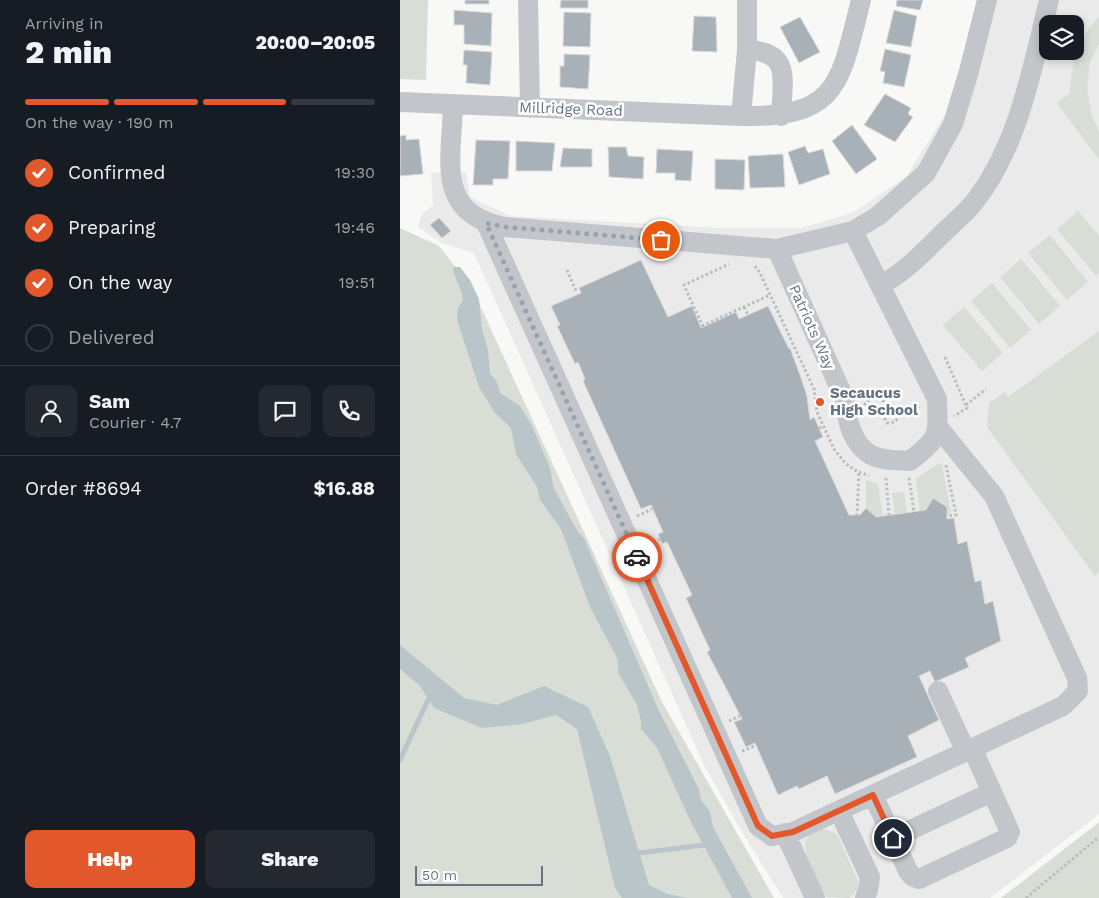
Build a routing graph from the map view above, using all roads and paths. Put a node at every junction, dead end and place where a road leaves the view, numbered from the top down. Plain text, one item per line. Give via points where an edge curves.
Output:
1 (528, 0) edge
2 (747, 0) edge
3 (861, 0) edge
4 (987, 0) edge
5 (1049, 0) edge
6 (747, 50) junction
7 (400, 102) edge
8 (453, 104) junction
9 (530, 108) junction
10 (742, 116) junction
11 (781, 116) junction
12 (486, 223) junction
13 (852, 231) junction
14 (777, 249) junction
15 (567, 270) dead end
16 (881, 285) junction
17 (578, 293) dead end
18 (770, 295) dead end
19 (744, 307) junction
20 (748, 315) dead end
21 (702, 326) dead end
22 (986, 388) dead end
23 (966, 405) dead end
24 (888, 410) junction
25 (862, 411) dead end
26 (898, 412) junction
27 (919, 413) dead end
28 (824, 426) dead end
29 (938, 427) junction
30 (819, 428) dead end
31 (859, 472) dead end
32 (909, 477) dead end
33 (886, 478) dead end
34 (652, 509) dead end
35 (914, 512) dead end
36 (857, 516) dead end
37 (889, 516) dead end
38 (635, 517) dead end
39 (660, 539) dead end
40 (648, 545) dead end
41 (938, 690) dead end
42 (740, 716) dead end
43 (728, 722) dead end
44 (755, 746) dead end
45 (969, 750) junction
46 (742, 752) dead end
47 (992, 792) junction
48 (873, 795) junction
49 (838, 811) junction
50 (785, 833) junction
51 (1099, 837) edge
52 (893, 838) junction
53 (815, 898) edge
54 (865, 898) edge
55 (1026, 898) edge

1 - 9 street
2 - 6 street
3 - 11 street, Millridge Road via 844,68 831,90 810,106
4 - 13 street via 953,124 926,173 878,216
5 - 16 street via 1021,112 1000,159 972,204 926,250
6 - 10 street
6 - 11 street via 763,51 776,58 782,78
7 - 8 street, Millridge Road
8 - 9 street, Millridge Road
8 - 12 street via 451,172 454,190 460,204
9 - 10 street, Millridge Road
10 - 11 street, Millridge Road
12 - 14 street
12 - 50 street via 758,826 772,836
13 - 14 street
13 - 16 street
14 - 29 street, Patriots Way via 845,400 847,417 857,442 872,456 910,461 934,442
15 - 17 path
16 - 29 street via 937,399
18 - 19 path
19 - 20 path
19 - 21 path
22 - 23 path
24 - 25 path via 878,391
24 - 26 path
24 - 26 path via 884,416 886,423 895,422
26 - 27 path via 916,403
28 - 30 path
29 - 45 street via 994,496 1077,678 1078,691 1063,706
31 - 36 path
32 - 35 path
33 - 37 path
34 - 38 path
39 - 40 path
41 - 45 street
42 - 43 path
44 - 46 path
45 - 47 street
45 - 48 street
47 - 52 street
47 - 52 street via 1010,832 1008,838 919,879 908,871
48 - 49 street
48 - 52 street
49 - 50 street
49 - 54 street via 870,877
50 - 53 street
51 - 55 path

